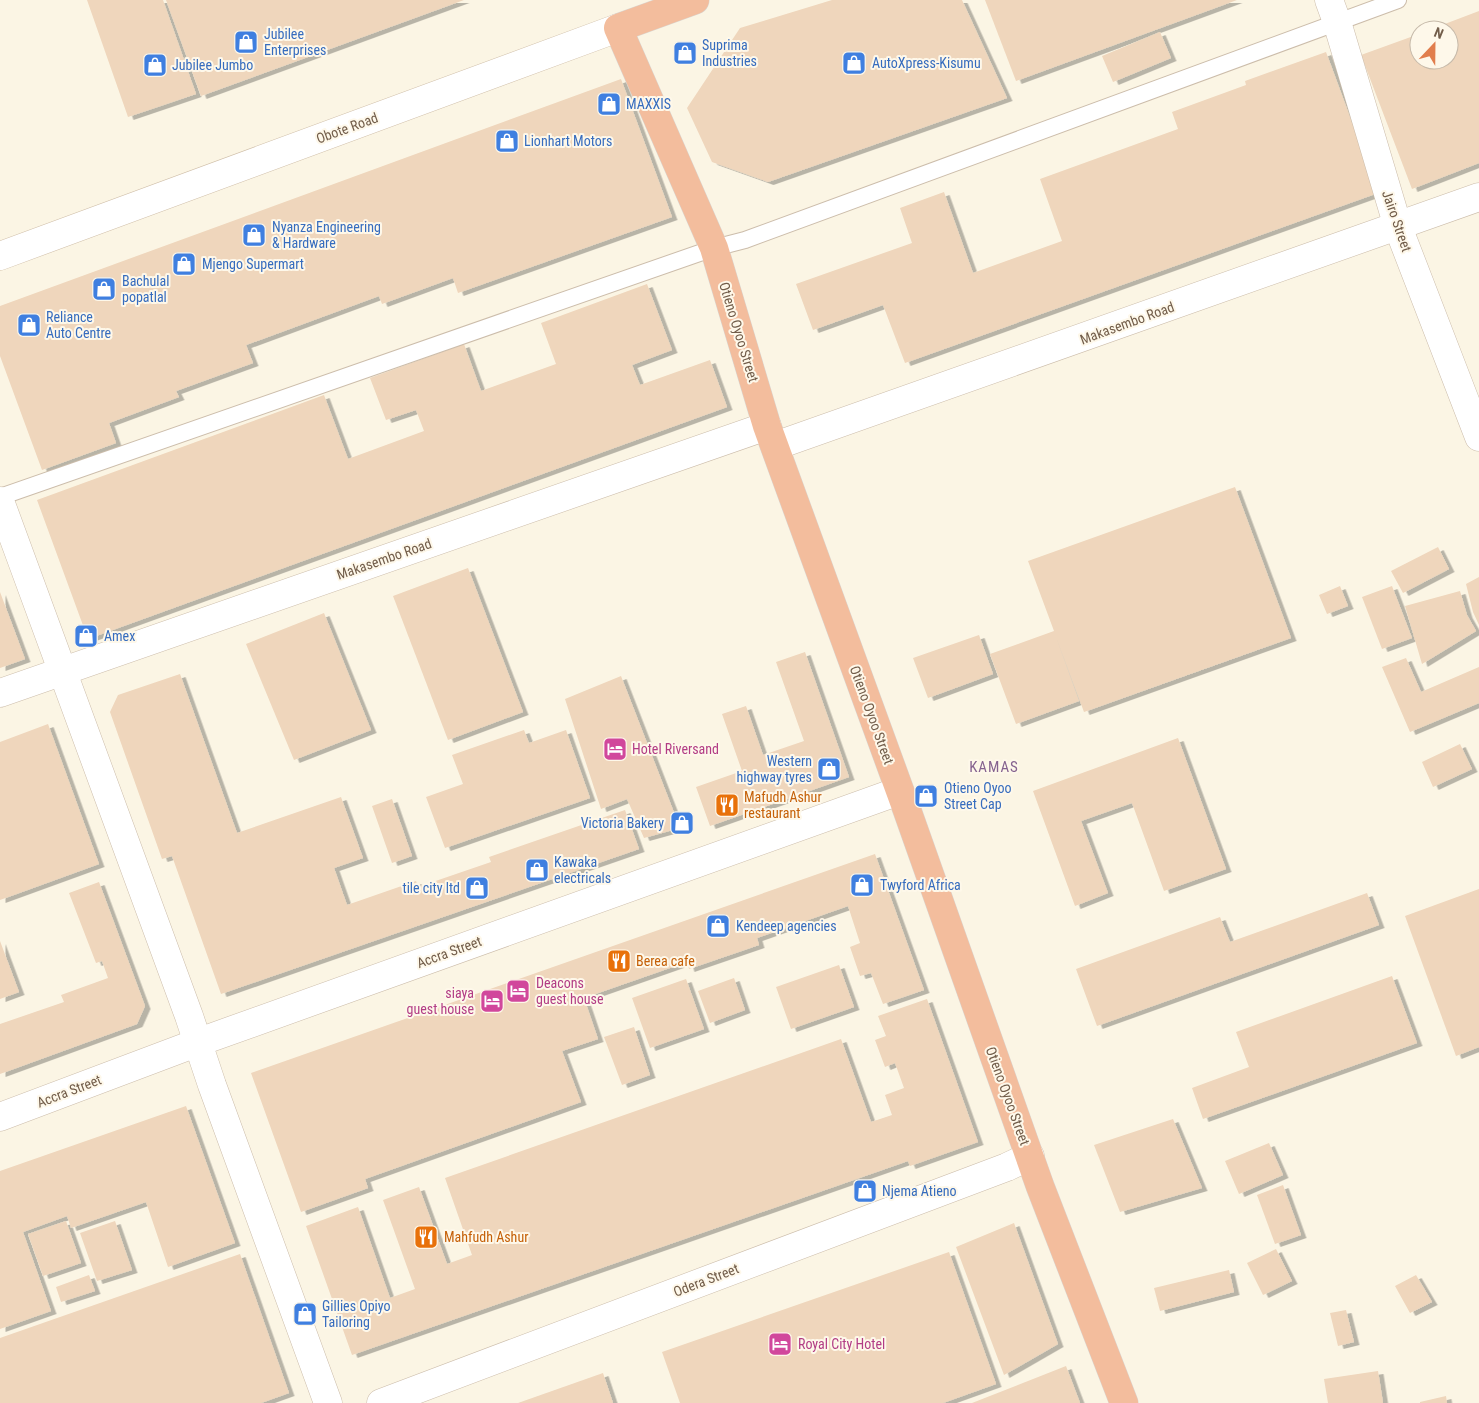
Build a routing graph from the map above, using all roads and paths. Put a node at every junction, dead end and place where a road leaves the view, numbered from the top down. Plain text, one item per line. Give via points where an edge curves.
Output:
1 (695, 0) edge
2 (1398, 0) edge
3 (1333, 11) edge
4 (618, 28) junction
5 (1479, 197) edge
6 (1398, 227) junction
7 (714, 248) junction
8 (0, 256) edge
9 (771, 436) junction
10 (1479, 437) edge
11 (0, 497) edge
12 (0, 502) edge
13 (62, 670) junction
14 (0, 692) edge
15 (900, 791) junction
16 (198, 1042) junction
17 (0, 1117) edge
18 (1030, 1156) junction
19 (328, 1403) edge
20 (381, 1403) edge
21 (1124, 1403) edge

1 - 4 highway, Obote Road
2 - 3 lane
3 - 6 street, Jairo Street
3 - 7 lane via 745,240
4 - 7 highway, Otieno Oyoo Street
4 - 8 street, Obote Road
5 - 6 street, Makasembo Road
6 - 9 street, Makasembo Road
6 - 10 street, Jairo Street
7 - 9 highway, Otieno Oyoo Street
7 - 11 lane
9 - 13 street, Makasembo Road
9 - 15 highway, Otieno Oyoo Street
12 - 13 street
13 - 14 street, Makasembo Road
13 - 16 street
15 - 16 street, Accra Street
15 - 18 highway, Otieno Oyoo Street
16 - 17 street, Accra Street
16 - 19 street
18 - 20 street, Odera Street
18 - 21 highway, Otieno Oyoo Street

